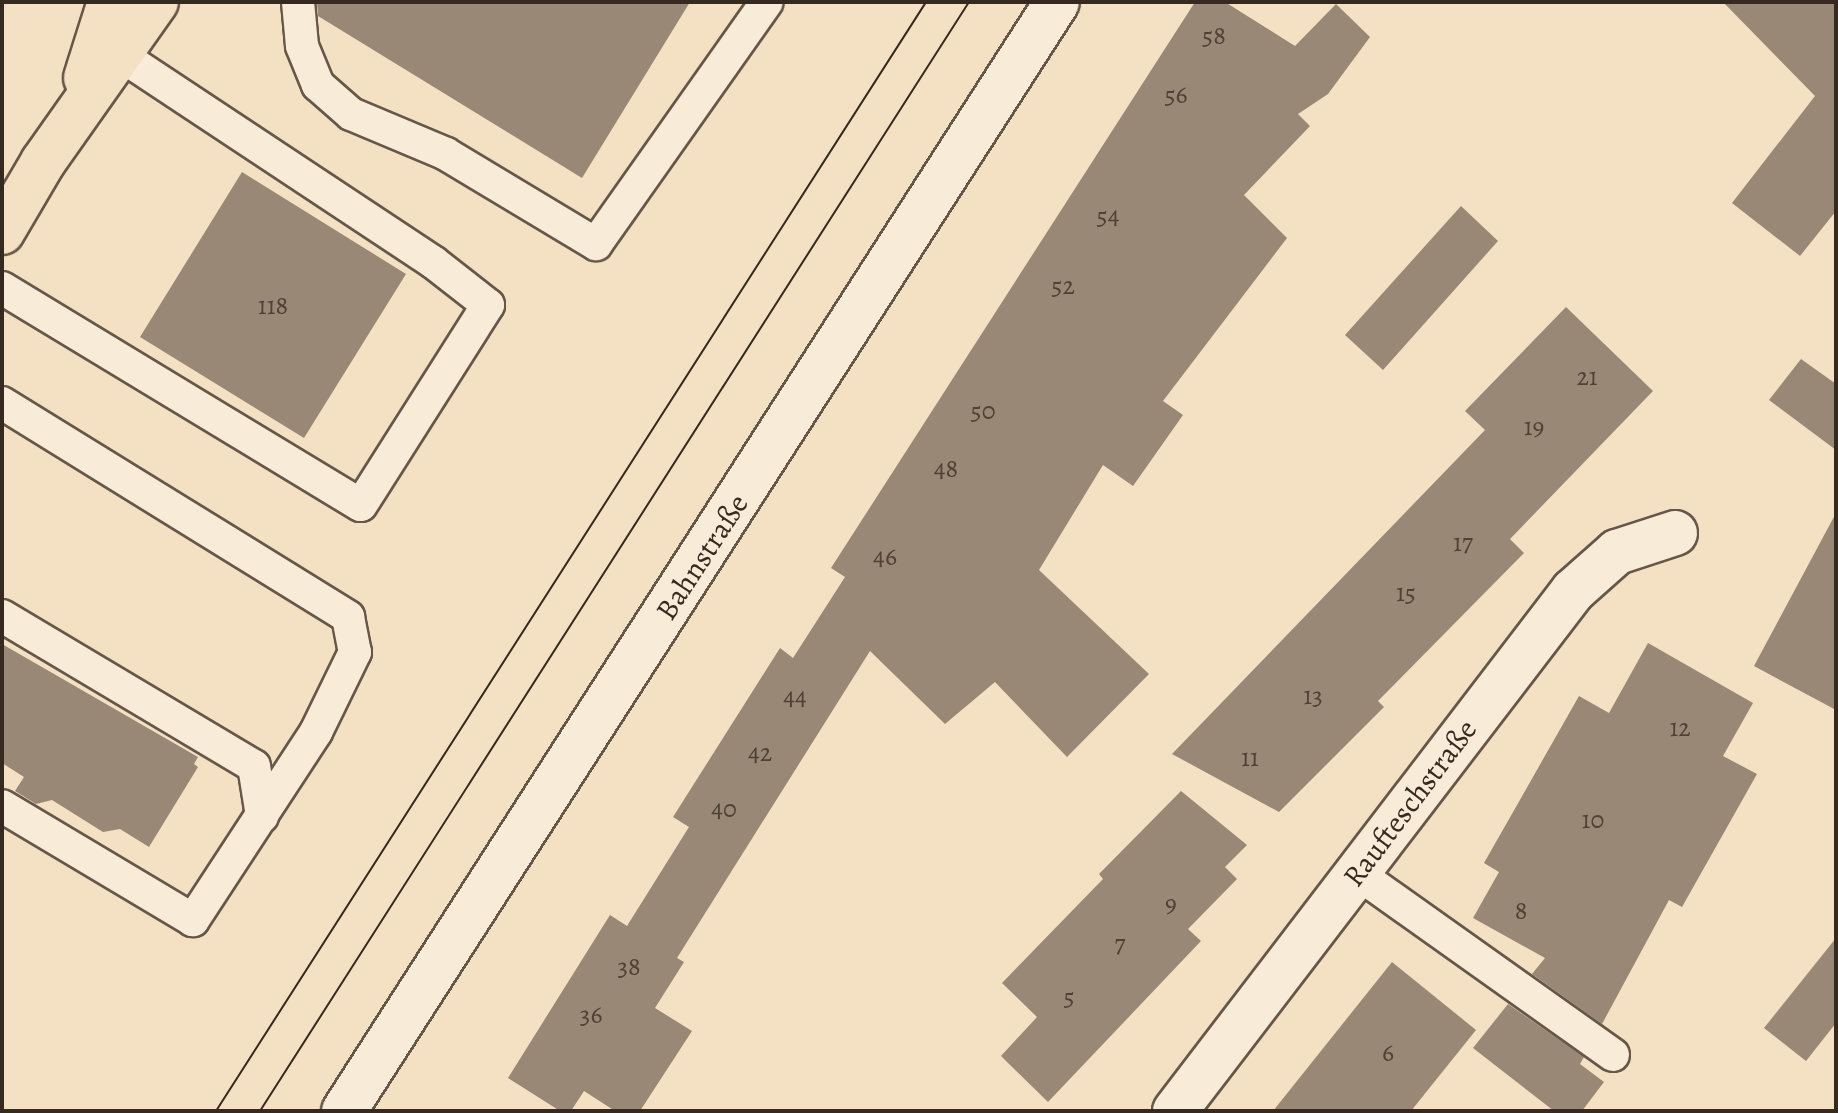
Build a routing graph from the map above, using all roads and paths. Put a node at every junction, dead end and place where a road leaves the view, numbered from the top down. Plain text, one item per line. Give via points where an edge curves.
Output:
1 (110, 2) edge
2 (156, 2) edge
3 (298, 2) edge
4 (767, 2) edge
5 (1057, 2) edge
6 (120, 55) junction
7 (70, 121) junction
8 (2, 232) edge
9 (2, 288) edge
10 (2, 403) edge
11 (1675, 533) dead end
12 (2, 616) edge
13 (2, 806) edge
14 (262, 816) junction
15 (1357, 873) junction
16 (1613, 1055) dead end
17 (344, 1111) edge
18 (1175, 1111) edge

1 - 7 main road
2 - 6 main road
3 - 4 lane via 302,46 318,85 351,114 446,154 596,244
5 - 17 street, Bahnstraße
6 - 7 main road
6 - 9 lane via 433,262 488,305 361,505
7 - 8 main road
10 - 14 lane via 348,617 355,652 316,732
11 - 15 street, Raufteschstraße via 1617,552 1573,591
12 - 14 lane via 254,766
13 - 14 lane via 193,920
15 - 16 lane
15 - 18 street, Raufteschstraße

